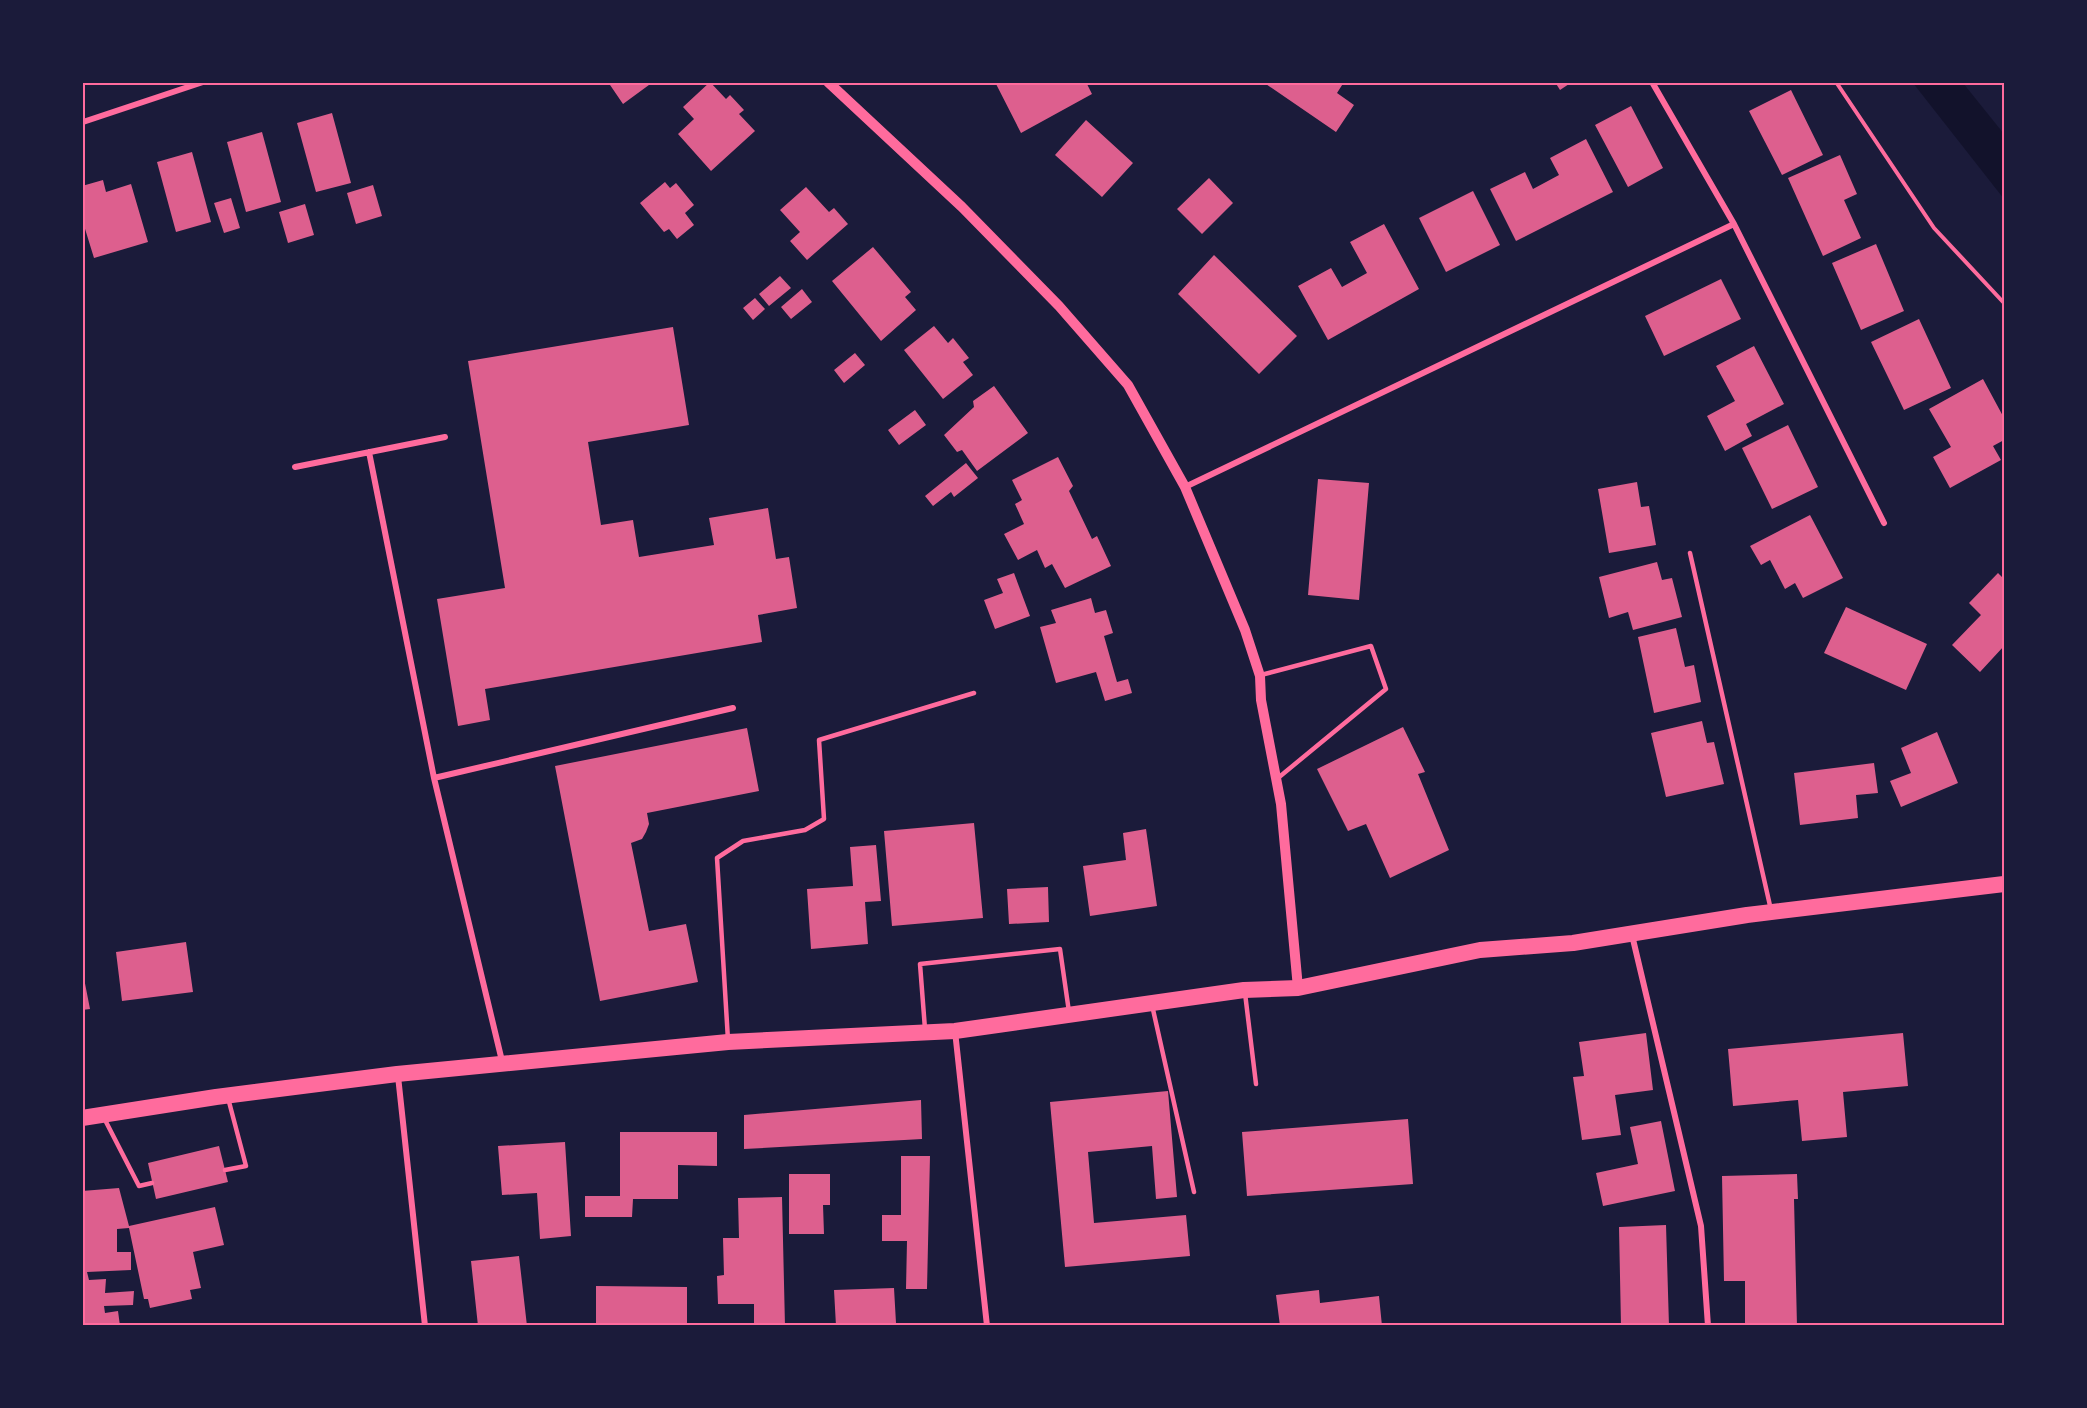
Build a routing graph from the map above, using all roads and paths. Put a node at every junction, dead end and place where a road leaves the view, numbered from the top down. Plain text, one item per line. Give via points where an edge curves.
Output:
1 (203, 82) edge
2 (828, 82) edge
3 (1652, 82) edge
4 (1836, 82) edge
5 (83, 122) edge
6 (1734, 225) junction
7 (2004, 303) edge
8 (445, 437) dead end
9 (369, 452) junction
10 (295, 467) dead end
11 (1185, 488) junction
12 (1884, 523) dead end
13 (1690, 553) dead end
14 (1260, 676) junction
15 (974, 693) dead end
16 (733, 708) dead end
17 (434, 778) junction
18 (1278, 778) junction
19 (2004, 884) edge
20 (1771, 913) junction
21 (1631, 934) junction
22 (1298, 988) junction
23 (1245, 990) junction
24 (1152, 1003) junction
25 (1070, 1014) junction
26 (955, 1031) junction
27 (925, 1032) junction
28 (728, 1042) junction
29 (503, 1064) junction
30 (397, 1074) junction
31 (1256, 1084) dead end
32 (227, 1095) junction
33 (102, 1115) junction
34 (82, 1118) edge
35 (225, 1170) dead end
36 (152, 1183) dead end
37 (1194, 1192) dead end
38 (425, 1326) edge
39 (987, 1326) edge
40 (1708, 1326) edge

1 - 5 street
2 - 11 street via 962,207 1059,306 1128,385
3 - 6 street
4 - 7 path via 1934,228
6 - 11 street
6 - 12 street
8 - 9 street
9 - 10 street
9 - 17 street
11 - 14 street via 1245,630
13 - 20 lane
14 - 18 street via 1263,711
14 - 18 lane via 1371,646 1386,689
15 - 28 lane via 819,740 824,819 805,830 743,841 717,858
16 - 17 street
17 - 29 street
18 - 22 street
19 - 20 highway
20 - 21 highway
21 - 22 highway via 1479,950
21 - 40 street via 1701,1227
22 - 23 highway
23 - 24 highway
23 - 31 lane
24 - 25 highway
24 - 37 lane
25 - 26 highway
25 - 27 lane via 1059,949 920,964
26 - 27 highway
26 - 39 street
27 - 28 highway
28 - 29 highway
29 - 30 highway
30 - 32 highway
30 - 38 street
32 - 33 highway
32 - 35 lane via 246,1166
33 - 34 highway
33 - 36 lane via 139,1186

